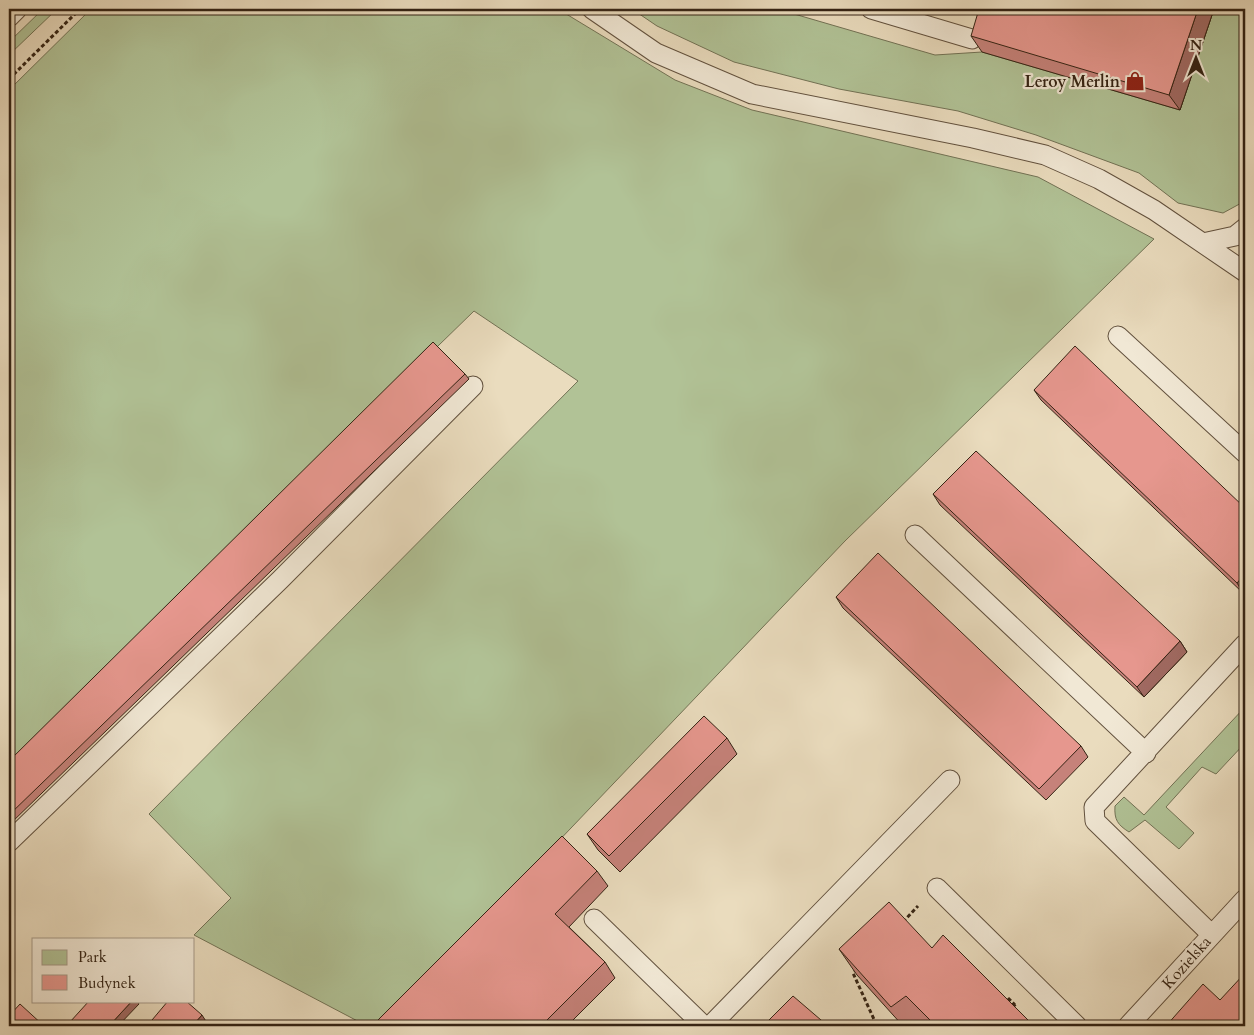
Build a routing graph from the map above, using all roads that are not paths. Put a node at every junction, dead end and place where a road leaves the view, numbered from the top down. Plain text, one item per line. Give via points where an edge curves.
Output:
1 (17, 9) edge
2 (592, 9) edge
3 (871, 9) edge
4 (9, 17) edge
5 (972, 39) edge
6 (1245, 228) edge
7 (1203, 243) junction
8 (1245, 272) edge
9 (1118, 336) dead end
10 (473, 386) dead end
11 (1245, 453) edge
12 (915, 535) dead end
13 (1245, 644) edge
14 (1146, 753) junction
15 (950, 780) dead end
16 (9, 842) edge
17 (937, 888) road end
18 (1245, 899) edge
19 (594, 919) dead end
20 (1211, 934) junction
21 (1134, 1024) edge
22 (704, 1026) edge
23 (710, 1026) edge
24 (1078, 1026) edge

1 - 4 lane
2 - 7 lane via 656,53 752,94 1045,155 1107,183
3 - 5 lane
6 - 7 lane via 1235,236
7 - 8 lane
9 - 11 lane
10 - 16 lane via 280,580
12 - 14 lane
13 - 14 lane
14 - 20 lane via 1094,808 1095,821
15 - 23 lane
17 - 24 lane
18 - 20 lane, Kozielska
19 - 22 lane
20 - 21 lane, Kozielska

